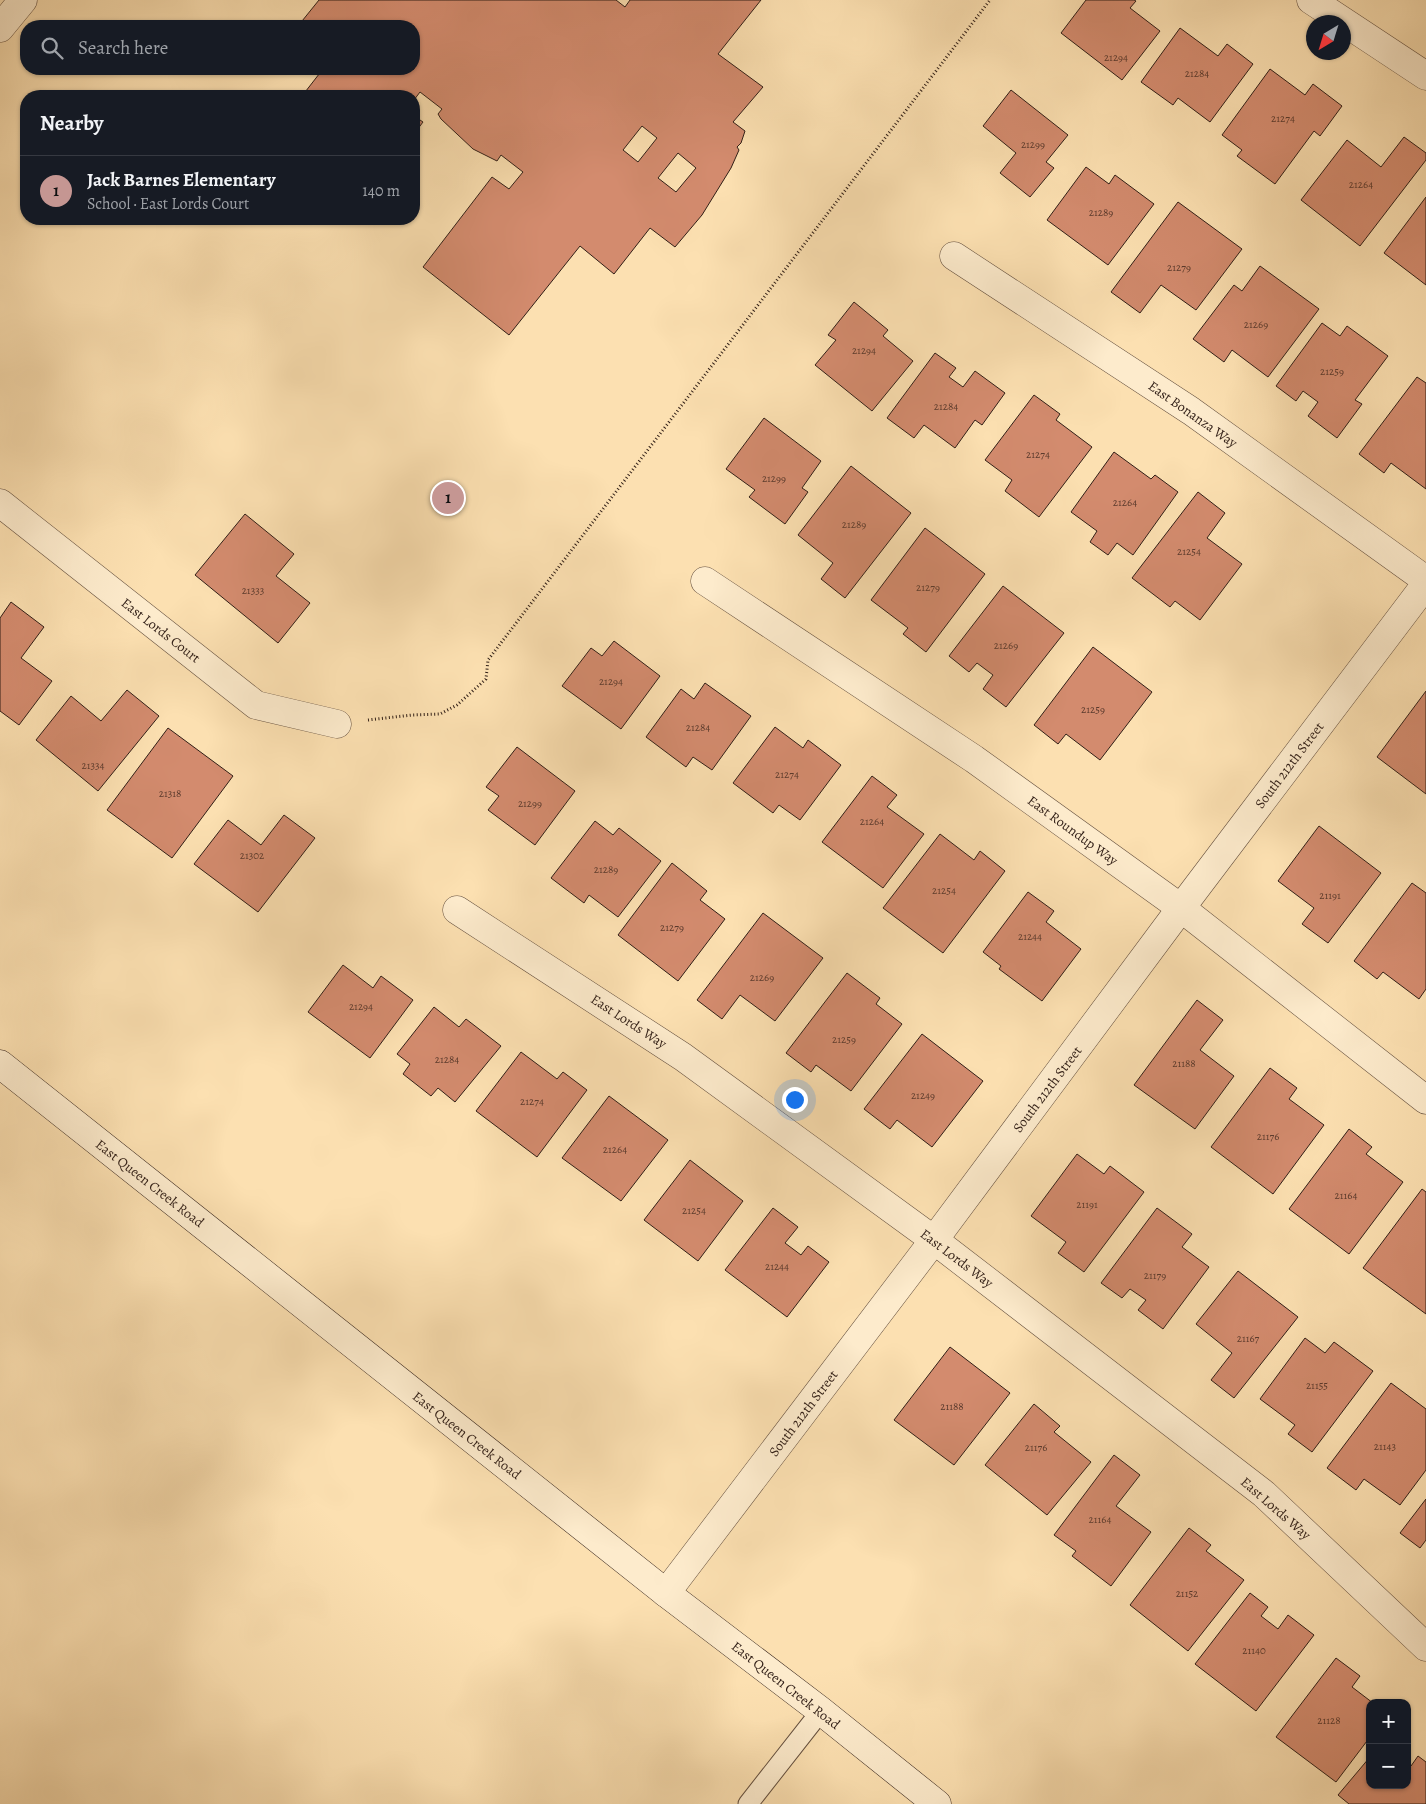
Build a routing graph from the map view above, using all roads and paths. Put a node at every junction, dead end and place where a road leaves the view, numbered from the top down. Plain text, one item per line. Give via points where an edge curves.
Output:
1 (23, 0) edge
2 (990, 0) edge
3 (1311, 0) edge
4 (0, 28) edge
5 (1426, 76) edge
6 (954, 256) dead end
7 (0, 503) edge
8 (1426, 580) edge
9 (705, 581) dead end
10 (1426, 584) edge
11 (338, 724) joint
12 (1181, 908) junction
13 (457, 910) dead end
14 (0, 1064) edge
15 (1426, 1100) edge
16 (934, 1240) junction
17 (666, 1593) junction
18 (1426, 1647) edge
19 (820, 1711) junction
20 (748, 1804) edge
21 (937, 1804) edge

1 - 4 street
2 - 11 path via 488,660 486,680 457,705 440,714
3 - 5 street
6 - 8 street, East Bonanza Way via 1191,411
7 - 11 street, East Lords Court via 256,705
9 - 12 street, East Roundup Way via 974,759
10 - 12 street, South 212th Street
12 - 15 street, East Roundup Way
12 - 16 street, South 212th Street
13 - 16 street, East Lords Way via 683,1056
14 - 17 street, East Queen Creek Road
16 - 17 street, South 212th Street
16 - 18 street, East Lords Way via 1264,1494
17 - 19 street, East Queen Creek Road
19 - 20 lane
19 - 21 street, East Queen Creek Road

